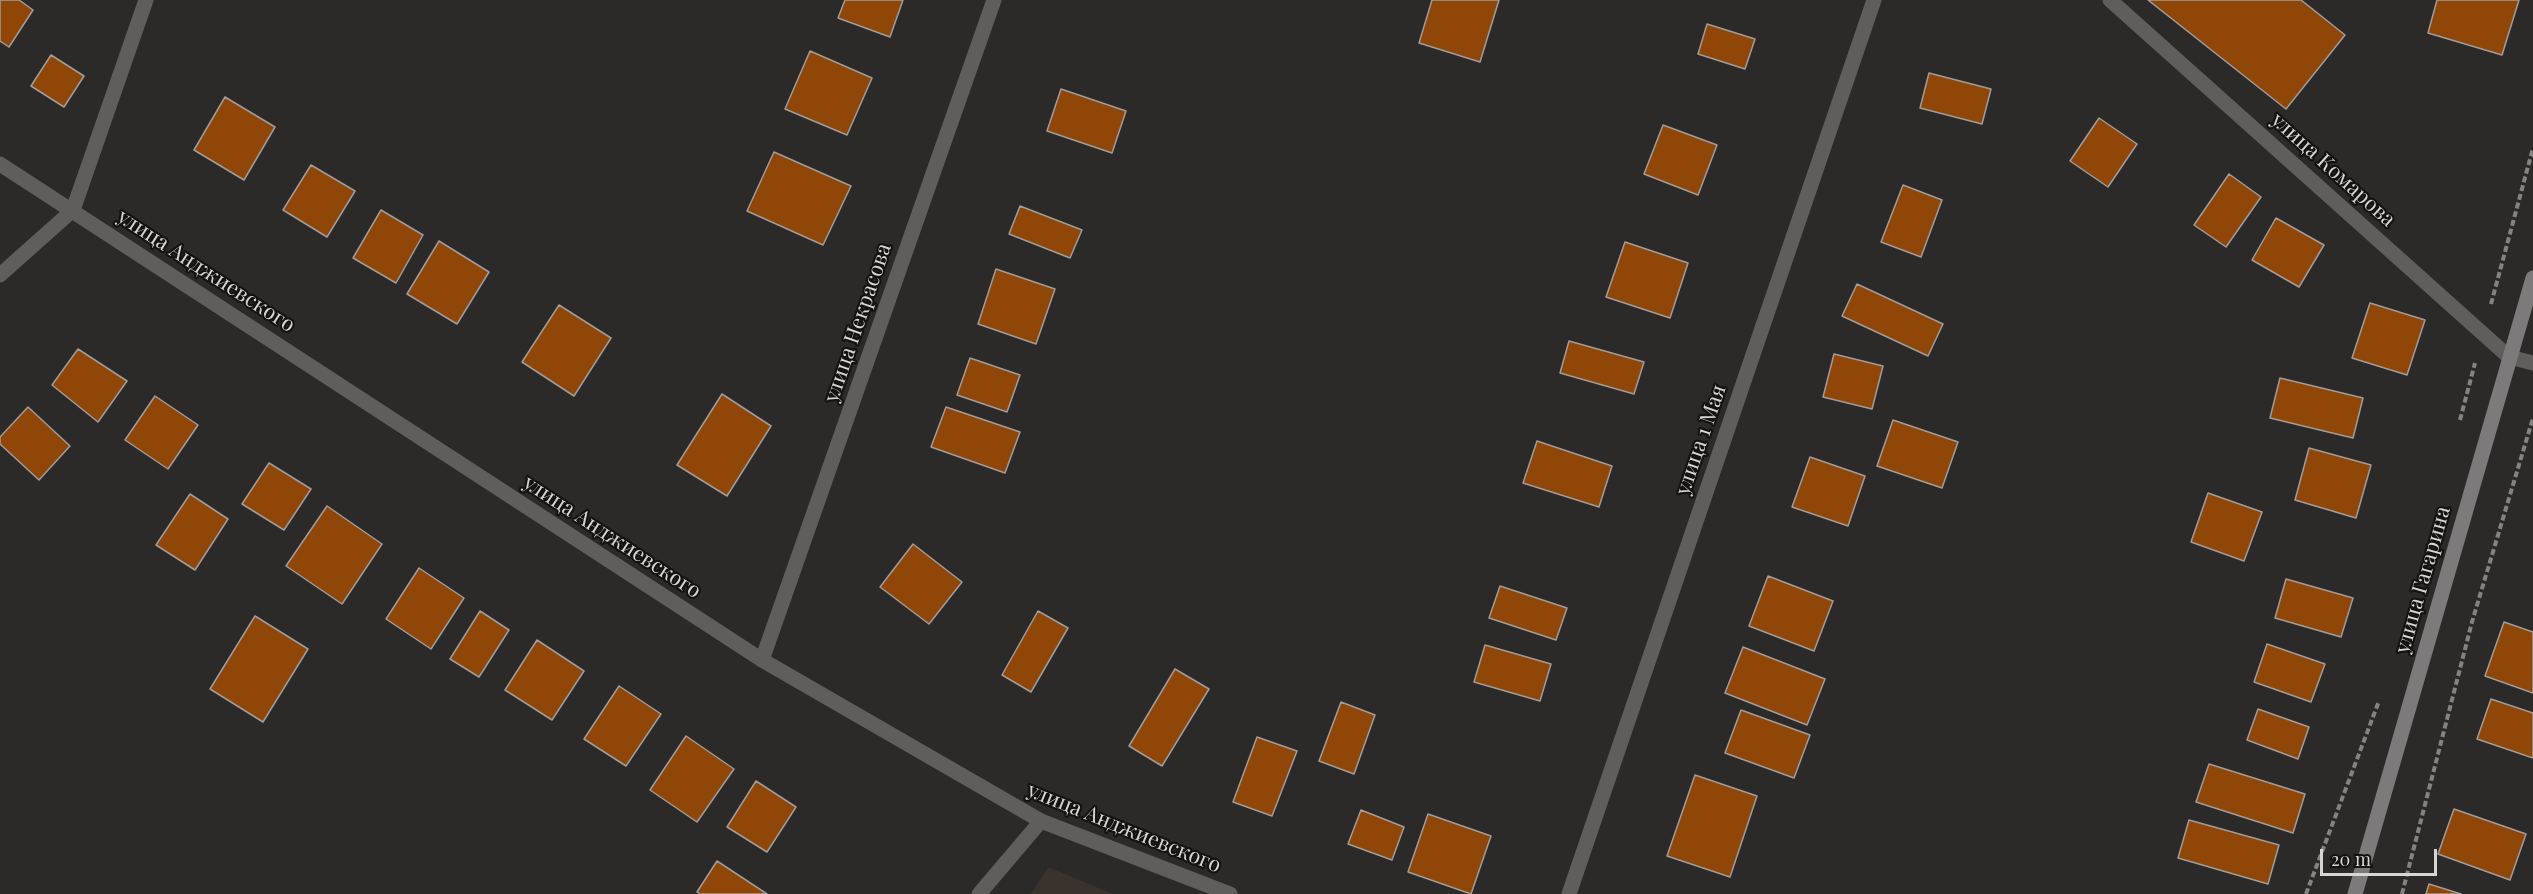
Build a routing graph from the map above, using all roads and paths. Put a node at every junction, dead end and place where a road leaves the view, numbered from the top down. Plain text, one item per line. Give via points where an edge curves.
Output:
1 (146, 0) edge
2 (994, 0) edge
3 (1874, 0) edge
4 (2110, 0) edge
5 (2533, 148) edge
6 (0, 164) edge
7 (73, 210) junction
8 (0, 275) edge
9 (2533, 278) edge
10 (2483, 332) junction
11 (2509, 357) junction
12 (2533, 363) edge
13 (2533, 418) edge
14 (2459, 422) dead end
15 (762, 660) junction
16 (2382, 693) dead end
17 (1041, 821) junction
18 (979, 894) edge
19 (1230, 894) edge
20 (1569, 894) edge
21 (2306, 894) edge
22 (2355, 894) edge
23 (2402, 894) edge

1 - 7 street
2 - 15 street, улица Некрасова
3 - 20 street, улица 1 Мая
4 - 10 street, улица Комарова
5 - 10 path
6 - 7 street, улица Анджиевского
7 - 8 street
7 - 15 street, улица Анджиевского
9 - 11 main road, улица Гагарина
10 - 11 street, улица Комарова
10 - 14 path
11 - 12 street, улица Комарова
11 - 22 main road, улица Гагарина
13 - 23 path via 2472,622
15 - 17 street, улица Анджиевского
16 - 21 path
17 - 18 street
17 - 19 street, улица Анджиевского

